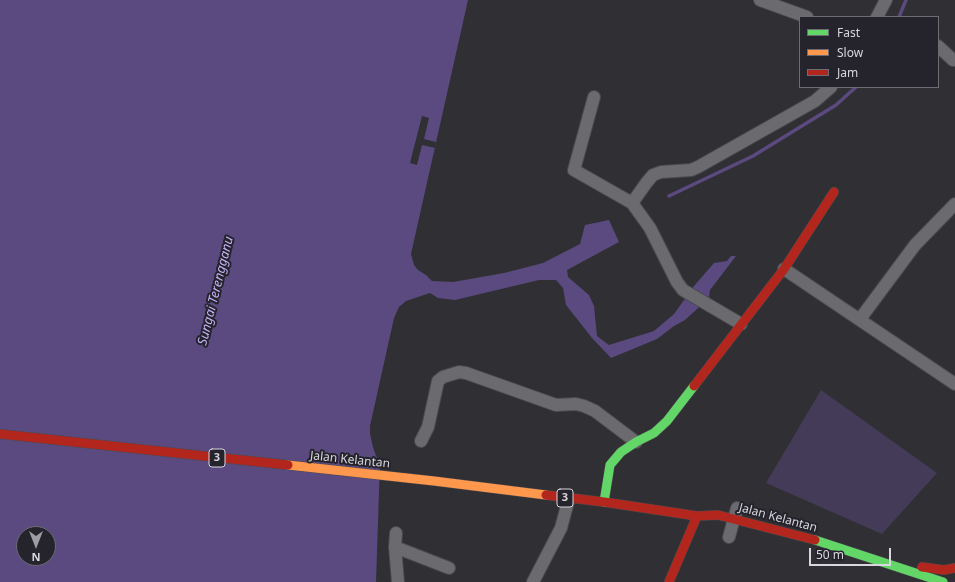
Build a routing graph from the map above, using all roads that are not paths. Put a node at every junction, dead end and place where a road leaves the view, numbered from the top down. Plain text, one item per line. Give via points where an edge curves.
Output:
1 (760, 0) edge
2 (886, 0) edge
3 (804, 16) edge
4 (878, 16) edge
5 (939, 47) edge
6 (955, 60) edge
7 (830, 88) edge
8 (594, 97) dead end
9 (834, 192) dead end
10 (632, 204) junction
11 (955, 204) edge
12 (784, 269) junction
13 (860, 319) junction
14 (741, 324) junction
15 (955, 384) edge
16 (0, 434) edge
17 (421, 441) dead end
18 (636, 442) junction
19 (569, 498) junction
20 (604, 502) junction
21 (697, 516) junction
22 (729, 525) junction
23 (396, 533) dead end
24 (395, 547) junction
25 (851, 552) junction
26 (449, 568) dead end
27 (955, 568) edge
28 (398, 582) edge
29 (533, 582) edge
30 (669, 582) edge
31 (943, 582) edge

1 - 3 street
2 - 4 street
5 - 6 street
7 - 10 street via 815,101 698,167 653,175
8 - 10 street via 574,170
9 - 12 main road
10 - 14 street via 650,228 683,290
11 - 13 street via 915,245
12 - 13 street
12 - 14 main road
13 - 15 street
14 - 18 main road via 667,421 654,433
16 - 19 main road, Jalan Kelantan / 3
17 - 18 street via 428,427 438,381 443,376 459,372 556,406 584,406 595,411
18 - 20 main road via 620,452 610,465
19 - 20 main road, Jalan Kelantan / 3
19 - 29 street via 561,528
20 - 21 main road, Jalan Kelantan / 3
21 - 22 main road, Jalan Kelantan / 3
21 - 22 main road, Jalan Kelantan / 3 via 718,515
21 - 30 main road
22 - 25 main road, Jalan Kelantan / 3 via 808,538
23 - 24 street
24 - 26 street
24 - 28 street
25 - 27 main road via 930,568
25 - 31 main road, Jalan Kelantan / 3

